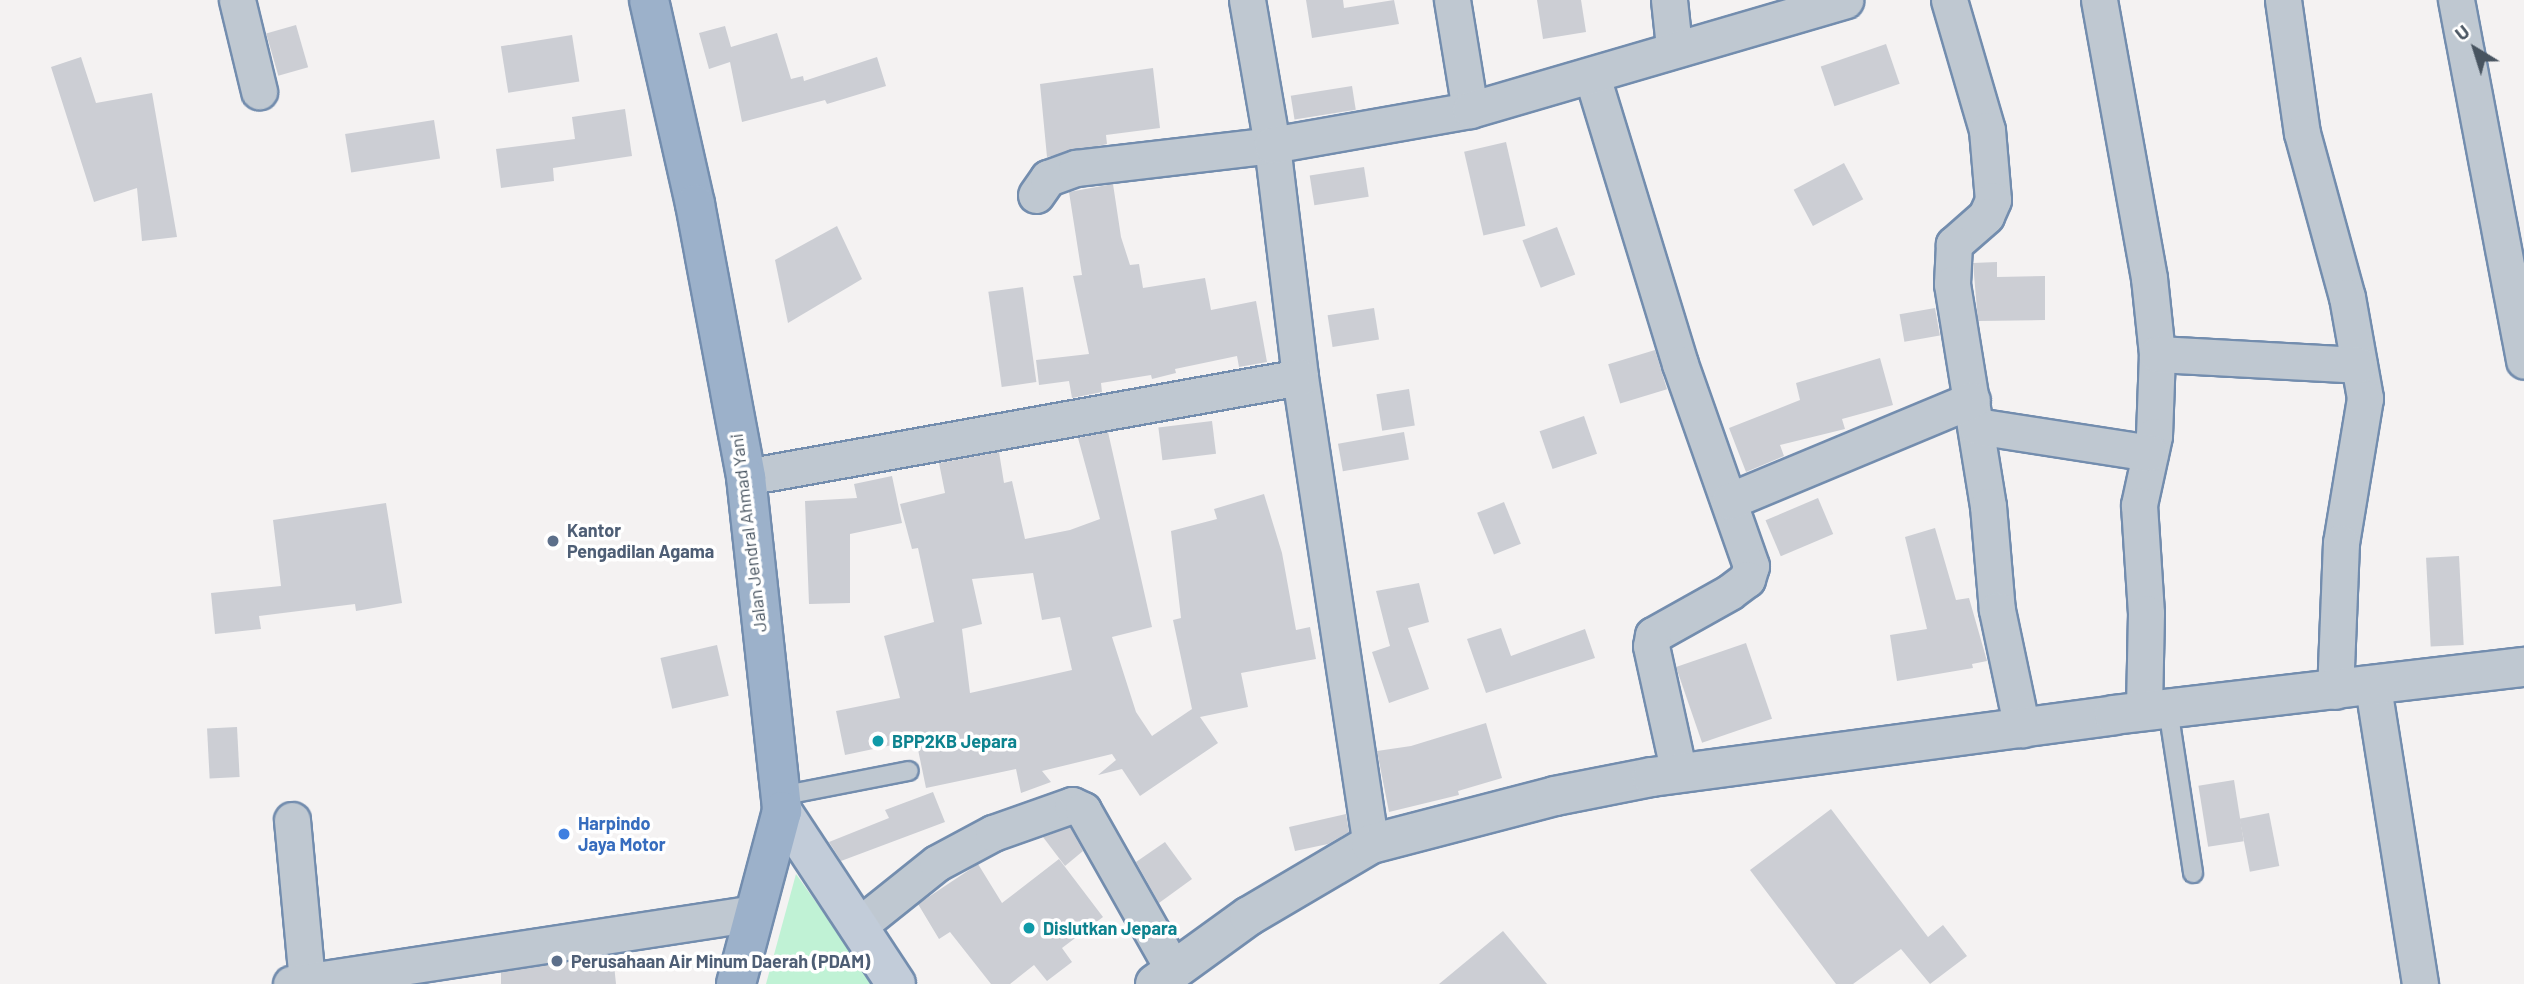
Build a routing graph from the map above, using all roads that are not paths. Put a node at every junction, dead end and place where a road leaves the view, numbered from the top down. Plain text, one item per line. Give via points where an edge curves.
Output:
1 (237, 0) edge
2 (649, 0) edge
3 (1247, 0) edge
4 (1452, 0) edge
5 (1669, 0) edge
6 (1845, 0) edge
7 (1949, 0) edge
8 (2099, 0) edge
9 (2283, 0) edge
10 (2456, 0) edge
11 (1674, 47) junction
12 (1592, 76) junction
13 (259, 91) dead end
14 (1469, 110) junction
15 (1272, 145) junction
16 (1036, 195) dead end
17 (2157, 354) junction
18 (2524, 361) edge
19 (2359, 365) junction
20 (1300, 377) junction
21 (1974, 413) junction
22 (2150, 453) junction
23 (746, 477) junction
24 (1729, 500) junction
25 (2524, 667) edge
26 (2374, 687) junction
27 (2335, 691) junction
28 (2156, 710) junction
29 (2022, 729) junction
30 (909, 771) dead end
31 (1679, 774) junction
32 (781, 804) junction
33 (292, 820) dead end
34 (1371, 844) junction
35 (2193, 873) dead end
36 (754, 913) junction
37 (857, 927) junction
38 (1164, 977) edge
39 (299, 983) edge
40 (736, 984) edge
41 (896, 984) edge
42 (2420, 984) edge

1 - 13 street
2 - 23 highway, Jalan Jendral Ahmad Yani via 695,204
3 - 15 street
4 - 14 street
5 - 11 street
6 - 11 street
7 - 21 street via 1987,130 1993,200 1986,216 1959,237 1952,255 1959,344
8 - 17 street via 2149,278
9 - 19 street via 2302,133 2347,297
10 - 18 street
11 - 12 street
12 - 14 street
12 - 24 street via 1680,364
14 - 15 street
15 - 16 street via 1076,168 1048,178
15 - 20 street
17 - 19 street
17 - 22 street
19 - 27 street via 2365,398 2340,543
20 - 23 street
20 - 34 street
21 - 22 street
21 - 24 street
21 - 29 street via 1997,610
22 - 28 street via 2139,505
23 - 32 highway, Jalan Jendral Ahmad Yani
24 - 31 street via 1748,553 1747,579 1653,635 1651,646
25 - 26 street
26 - 27 street
26 - 42 street
27 - 28 street
28 - 29 street
28 - 35 lane
29 - 31 street
30 - 32 lane
31 - 34 street via 1555,796
32 - 36 highway, Jalan Jendral Ahmad Yani
32 - 37 main road
33 - 39 street
34 - 38 street via 1297,885
36 - 39 street
36 - 40 highway, Jalan Jendral Ahmad Yani
37 - 38 street via 937,863 993,833 1067,804 1083,810
37 - 41 main road

